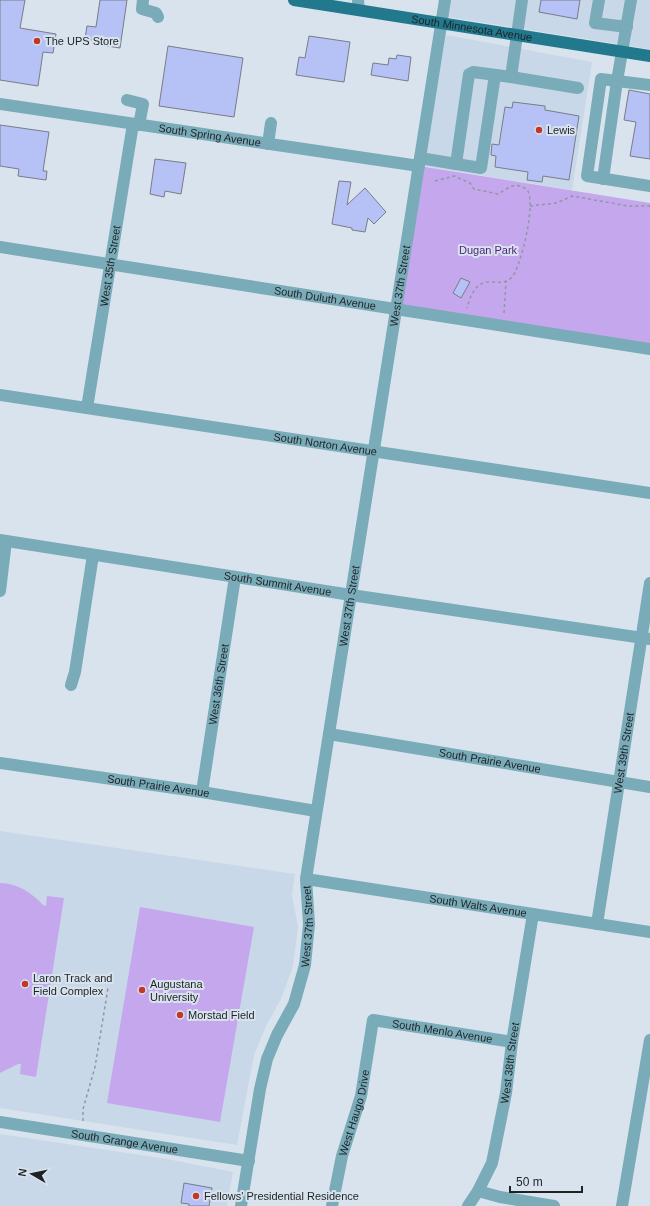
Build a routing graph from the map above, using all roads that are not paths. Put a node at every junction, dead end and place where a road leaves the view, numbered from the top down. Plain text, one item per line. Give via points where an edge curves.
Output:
1 (144, 0) edge
2 (294, 0) edge
3 (446, 0) edge
4 (522, 0) edge
5 (599, 0) edge
6 (631, 0) edge
7 (329, 3) edge
8 (359, 5) edge
9 (158, 17) dead end
10 (442, 23) junction
11 (627, 28) junction
12 (517, 35) junction
13 (623, 51) junction
14 (650, 56) edge
15 (496, 75) junction
16 (511, 77) junction
17 (617, 81) junction
18 (650, 85) edge
19 (578, 88) dead end
20 (127, 100) dead end
21 (0, 104) edge
22 (272, 123) dead end
23 (136, 124) junction
24 (268, 144) junction
25 (419, 162) junction
26 (456, 164) junction
27 (603, 179) junction
28 (650, 186) edge
29 (0, 248) edge
30 (111, 265) junction
31 (396, 309) junction
32 (650, 349) edge
33 (0, 395) edge
34 (87, 408) junction
35 (374, 451) junction
36 (650, 492) edge
37 (3, 540) edge
38 (93, 555) junction
39 (235, 577) junction
40 (650, 583) edge
41 (0, 591) edge
42 (351, 595) junction
43 (646, 639) edge
44 (71, 685) dead end
45 (329, 734) junction
46 (0, 763) edge
47 (618, 782) junction
48 (650, 786) edge
49 (202, 792) junction
50 (316, 811) junction
51 (306, 878) junction
52 (533, 914) junction
53 (596, 924) junction
54 (650, 932) edge
55 (373, 1020) joint
56 (650, 1040) edge
57 (512, 1042) junction
58 (0, 1122) edge
59 (249, 1161) junction
60 (478, 1191) junction
61 (241, 1206) edge
62 (332, 1206) edge
63 (468, 1206) edge
64 (554, 1206) edge
65 (622, 1206) edge

1 - 9 street via 142,10 156,13
2 - 7 main road, South Minnesota Avenue
3 - 10 street, West 37th Street
4 - 12 street
5 - 11 street via 595,23
6 - 11 street
7 - 8 main road, South Minnesota Avenue
8 - 10 main road, South Minnesota Avenue
10 - 12 main road, South Minnesota Avenue
10 - 25 street, West 37th Street
11 - 13 street
12 - 13 main road, South Minnesota Avenue
12 - 16 street
13 - 14 main road, South Minnesota Avenue
13 - 17 street
15 - 16 street
15 - 26 street via 472,72 469,74
15 - 26 street, South Spring Avenue via 481,168
16 - 19 street
17 - 18 street
17 - 27 street
17 - 27 street via 601,79 587,176
20 - 23 street, West 35th Street via 143,104
21 - 23 street, South Spring Avenue
22 - 24 street
23 - 24 street, South Spring Avenue
23 - 30 street, West 35th Street
24 - 25 street, South Spring Avenue
25 - 26 street, South Spring Avenue
25 - 31 street, West 37th Street
27 - 28 street
29 - 30 street, South Duluth Avenue
30 - 31 street, South Duluth Avenue
30 - 34 street, West 35th Street
31 - 32 street, South Duluth Avenue
31 - 35 street, West 37th Street
33 - 34 street, South Norton Avenue
34 - 35 street, South Norton Avenue
35 - 36 street, South Norton Avenue
35 - 42 street, West 37th Street
37 - 38 street, South Summit Avenue
37 - 41 street
38 - 39 street, South Summit Avenue
38 - 44 street
39 - 42 street, South Summit Avenue
39 - 49 street, West 36th Street
40 - 43 street, West 39th Street
42 - 43 street, South Summit Avenue
42 - 45 street, West 37th Street
43 - 47 street, West 39th Street
45 - 47 street, South Prairie Avenue
45 - 50 street, West 37th Street
46 - 49 street, South Prairie Avenue
47 - 48 street, South Prairie Avenue
47 - 53 street, West 39th Street
49 - 50 street, South Prairie Avenue
50 - 51 street, West 37th Street
51 - 52 street, South Walts Avenue
51 - 59 street, West 37th Street via 309,924 306,965 294,1004 267,1059
52 - 53 street, South Walts Avenue
52 - 57 street, West 38th Street
53 - 54 street, South Walts Avenue
55 - 57 street, South Menlo Avenue
55 - 62 street, West Haugo Drive via 361,1096 342,1156
56 - 65 street
57 - 60 street, West 38th Street via 506,1093 492,1163
58 - 59 street, South Grange Avenue
59 - 61 street, West 37th Street
60 - 63 street, West 38th Street
60 - 64 street

